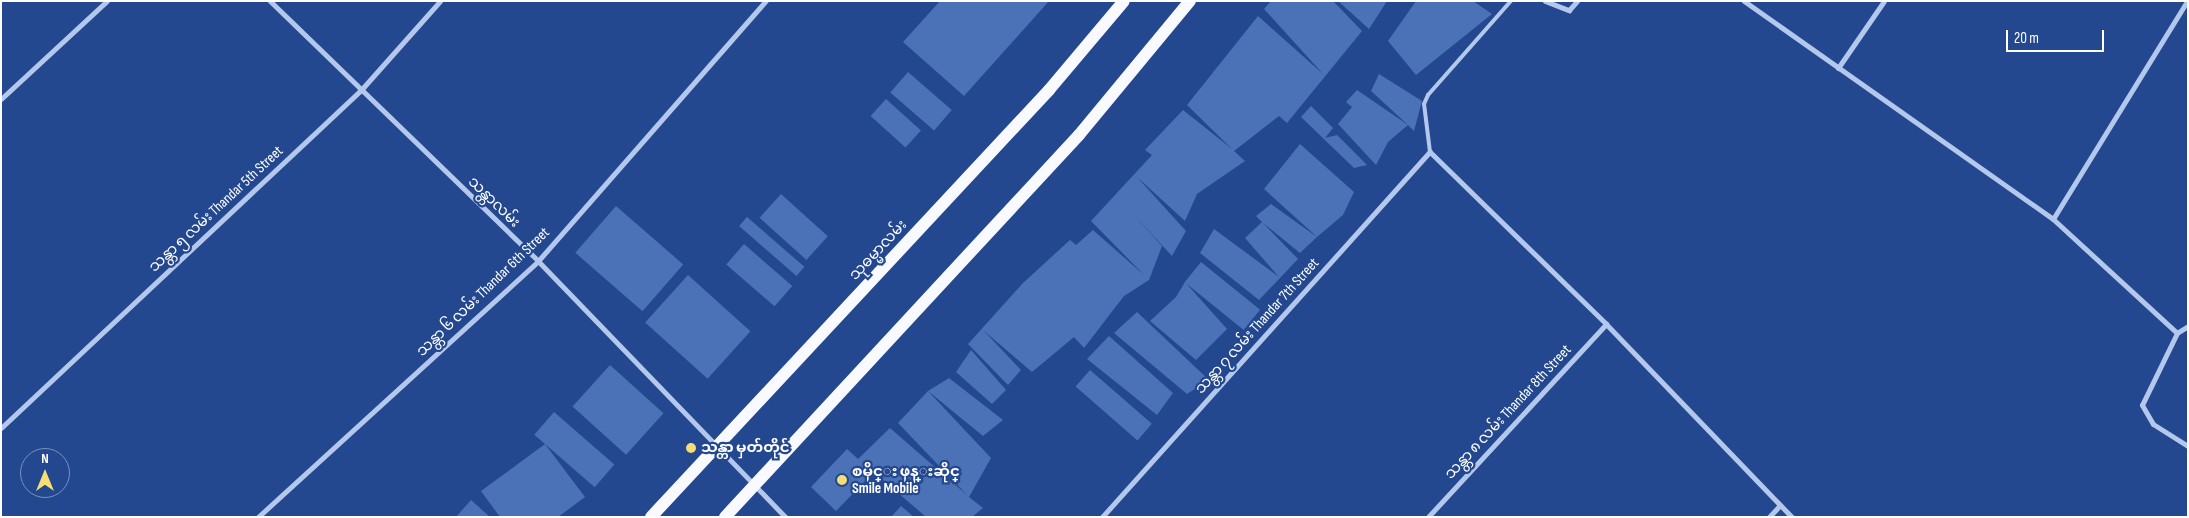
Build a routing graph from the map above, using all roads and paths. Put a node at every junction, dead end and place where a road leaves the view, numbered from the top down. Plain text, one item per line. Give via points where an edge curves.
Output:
1 (106, 1) edge
2 (270, 1) edge
3 (440, 1) edge
4 (766, 1) edge
5 (1124, 1) edge
6 (1190, 1) edge
7 (1511, 1) edge
8 (1545, 1) edge
9 (1578, 1) edge
10 (1744, 1) edge
11 (1884, 1) edge
12 (2187, 1) edge
13 (1838, 68) junction
14 (361, 90) junction
15 (1, 99) edge
16 (1430, 152) junction
17 (2053, 219) junction
18 (538, 262) junction
19 (1606, 324) junction
20 (2188, 326) edge
21 (2176, 333) junction
22 (1, 428) edge
23 (2188, 446) edge
24 (717, 448) junction
25 (752, 485) junction
26 (1780, 505) junction
27 (258, 517) edge
28 (651, 517) edge
29 (725, 517) edge
30 (785, 517) edge
31 (1102, 517) edge
32 (1428, 517) edge
33 (1769, 517) edge
34 (1792, 517) edge

1 - 15 street
2 - 14 street, သန္တာလမ်း
3 - 14 street, သန္တာ ၅ လမ်း Thandar 5th Street
4 - 18 street, သန္တာ ၆ လမ်း Thandar 6th Street
5 - 24 main road, သုဓမ္မာလမ်း via 1049,90
6 - 25 main road via 1079,134
7 - 16 lane via 1428,95 1424,104
8 - 9 street via 1569,10
10 - 13 street
11 - 13 street
12 - 17 street
13 - 17 street
14 - 18 street, သန္တာလမ်း
14 - 22 street, သန္တာ ၅ လမ်း Thandar 5th Street
16 - 19 street
16 - 31 street, သန္တာ ၇ လမ်း Thandar 7th Street
17 - 21 street
18 - 24 street, သန္တာလမ်း
18 - 27 street, သန္တာ ၆ လမ်း Thandar 6th Street
19 - 26 street
19 - 32 street, သန္တာ ၈ လမ်း Thandar 8th Street
20 - 21 street
21 - 23 street via 2142,405 2153,424
24 - 25 street, သန္တာလမ်း
24 - 28 main road, သုဓမ္မာလမ်း
25 - 29 main road
25 - 30 street, သန္တာလမ်း
26 - 33 street
26 - 34 street

